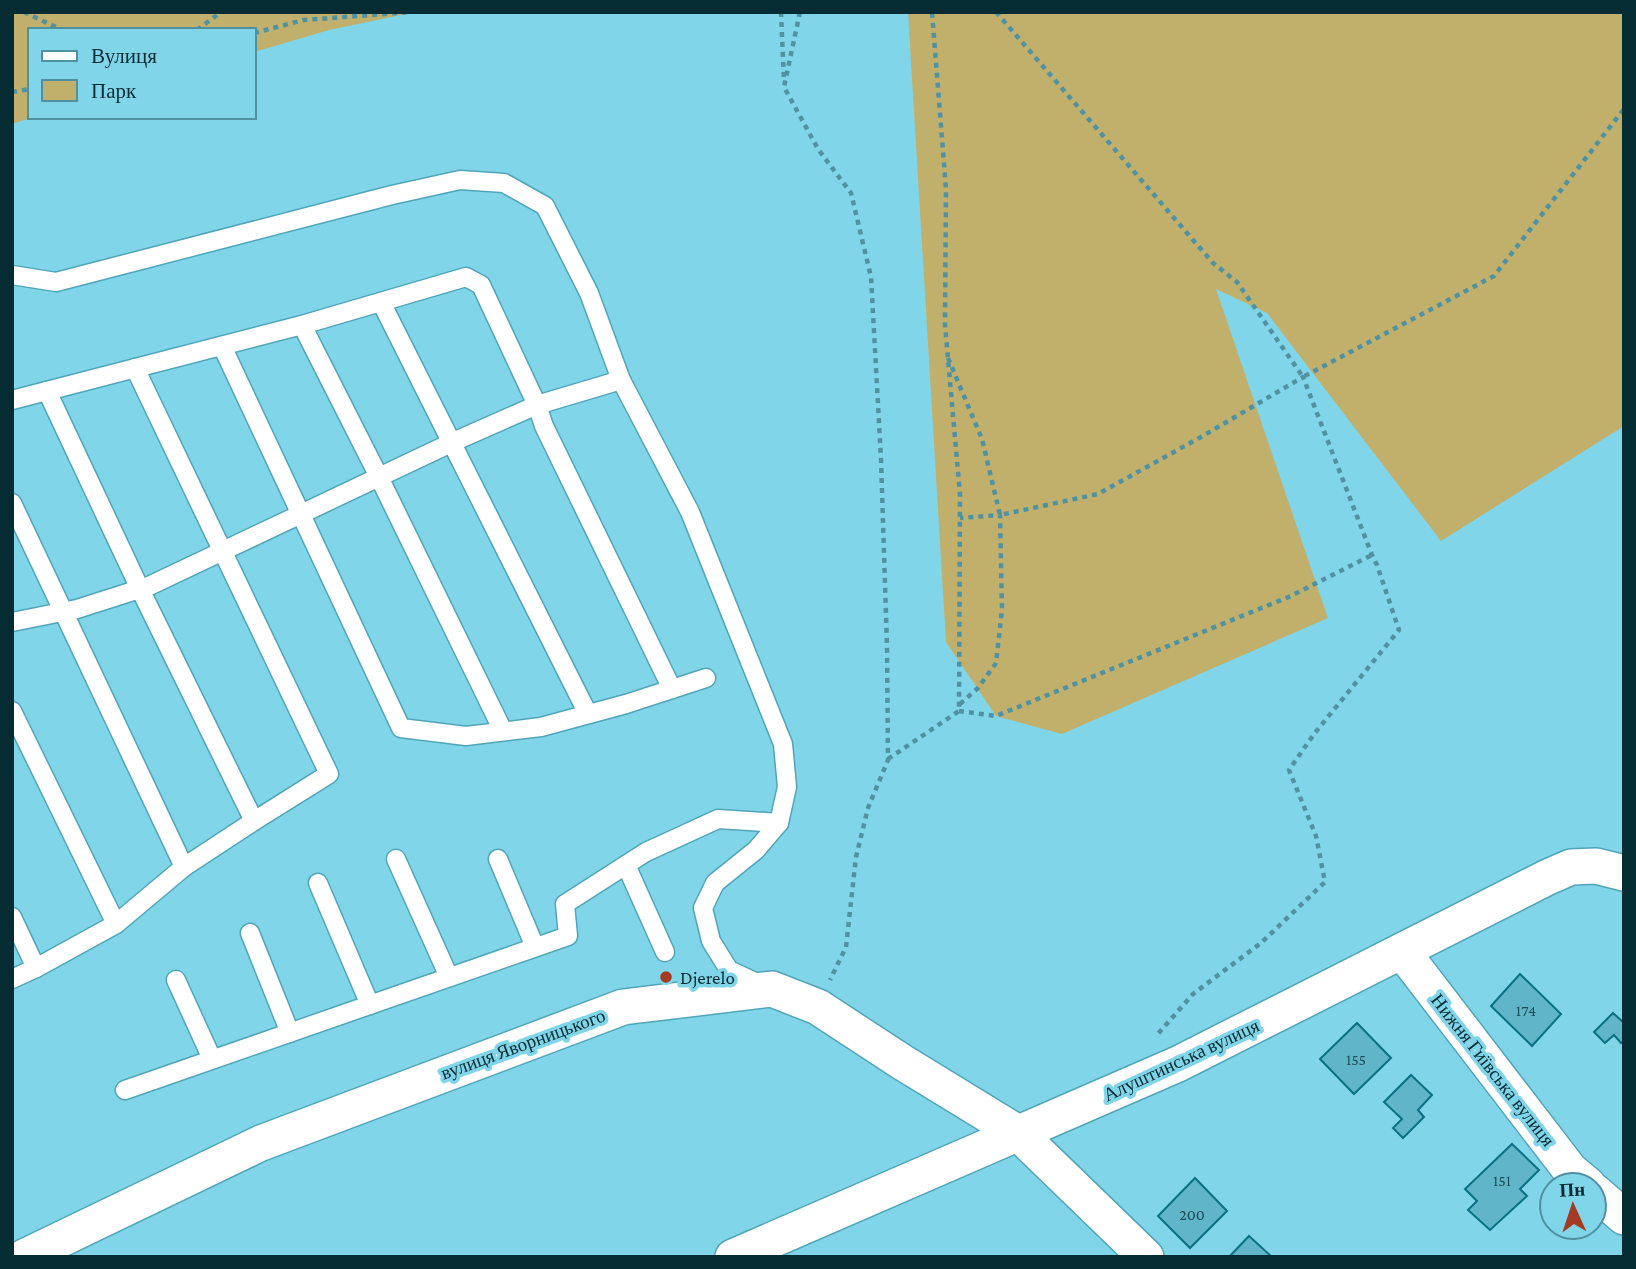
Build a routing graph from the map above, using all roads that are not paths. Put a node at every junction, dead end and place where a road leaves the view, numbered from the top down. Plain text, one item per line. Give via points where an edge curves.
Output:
1 (12, 275) edge
2 (381, 302) junction
3 (302, 326) junction
4 (222, 346) junction
5 (135, 368) junction
6 (621, 380) junction
7 (47, 391) junction
8 (12, 400) edge
9 (537, 405) junction
10 (453, 442) junction
11 (379, 477) junction
12 (12, 503) edge
13 (300, 514) junction
14 (223, 551) junction
15 (140, 589) junction
16 (63, 612) junction
17 (12, 622) edge
18 (706, 678) dead end
19 (672, 689) junction
20 (12, 711) edge
21 (588, 714) junction
22 (503, 732) junction
23 (254, 821) junction
24 (779, 823) junction
25 (396, 859) dead end
26 (498, 859) dead end
27 (626, 865) junction
28 (184, 867) junction
29 (1624, 873) edge
30 (318, 883) dead end
31 (12, 918) edge
32 (116, 923) junction
33 (250, 933) dead end
34 (535, 947) junction
35 (1402, 951) junction
36 (665, 952) dead end
37 (36, 968) junction
38 (449, 977) junction
39 (12, 979) edge
40 (176, 980) dead end
41 (772, 989) junction
42 (370, 1004) junction
43 (290, 1032) junction
44 (212, 1059) junction
45 (125, 1090) dead end
46 (1018, 1133) junction
47 (1571, 1171) edge
48 (1608, 1203) edge
49 (1624, 1217) edge
50 (801, 1243) edge
51 (24, 1257) edge
52 (733, 1257) edge
53 (1146, 1257) edge

1 - 6 lane via 56,282 392,195 460,180 504,183 545,206 589,293
2 - 3 lane
2 - 9 lane via 466,277 481,285
2 - 10 lane
3 - 4 lane
3 - 11 lane
4 - 5 lane
4 - 13 lane
5 - 7 lane
5 - 14 lane
6 - 9 lane
6 - 24 lane via 691,512 783,744 787,786
7 - 8 lane
7 - 15 lane
9 - 10 lane
9 - 19 lane
10 - 11 lane
10 - 21 lane
11 - 13 lane
11 - 22 lane
12 - 16 lane
13 - 14 lane
13 - 22 lane via 401,728 466,736
14 - 15 lane
14 - 23 lane via 329,774
15 - 16 lane
15 - 23 lane
16 - 17 lane
16 - 28 lane
18 - 19 lane
19 - 21 lane
20 - 32 lane
21 - 22 lane
23 - 28 lane
24 - 27 lane via 718,819
24 - 41 lane via 756,850 715,883 703,908 711,941 729,971
25 - 38 lane
26 - 34 lane
27 - 34 lane via 565,904 568,936
27 - 36 lane
28 - 32 lane
29 - 35 street, Алуштинська вулиця via 1596,866 1571,867
30 - 42 lane
31 - 37 lane
32 - 37 lane
33 - 43 lane
34 - 38 lane
35 - 46 street, Алуштинська вулиця via 1178,1064
35 - 47 street, Нижня Гиївська вулиця
37 - 39 lane
38 - 42 lane
40 - 44 lane
41 - 46 street, вулиця Яворницького via 818,1007
41 - 51 street, вулиця Яворницького via 624,1007 261,1143
42 - 43 lane
43 - 44 lane
44 - 45 lane
46 - 50 street, Алуштинська вулиця
46 - 53 street, вулиця Яворницького
48 - 49 street
50 - 52 street, Алуштинська вулиця

